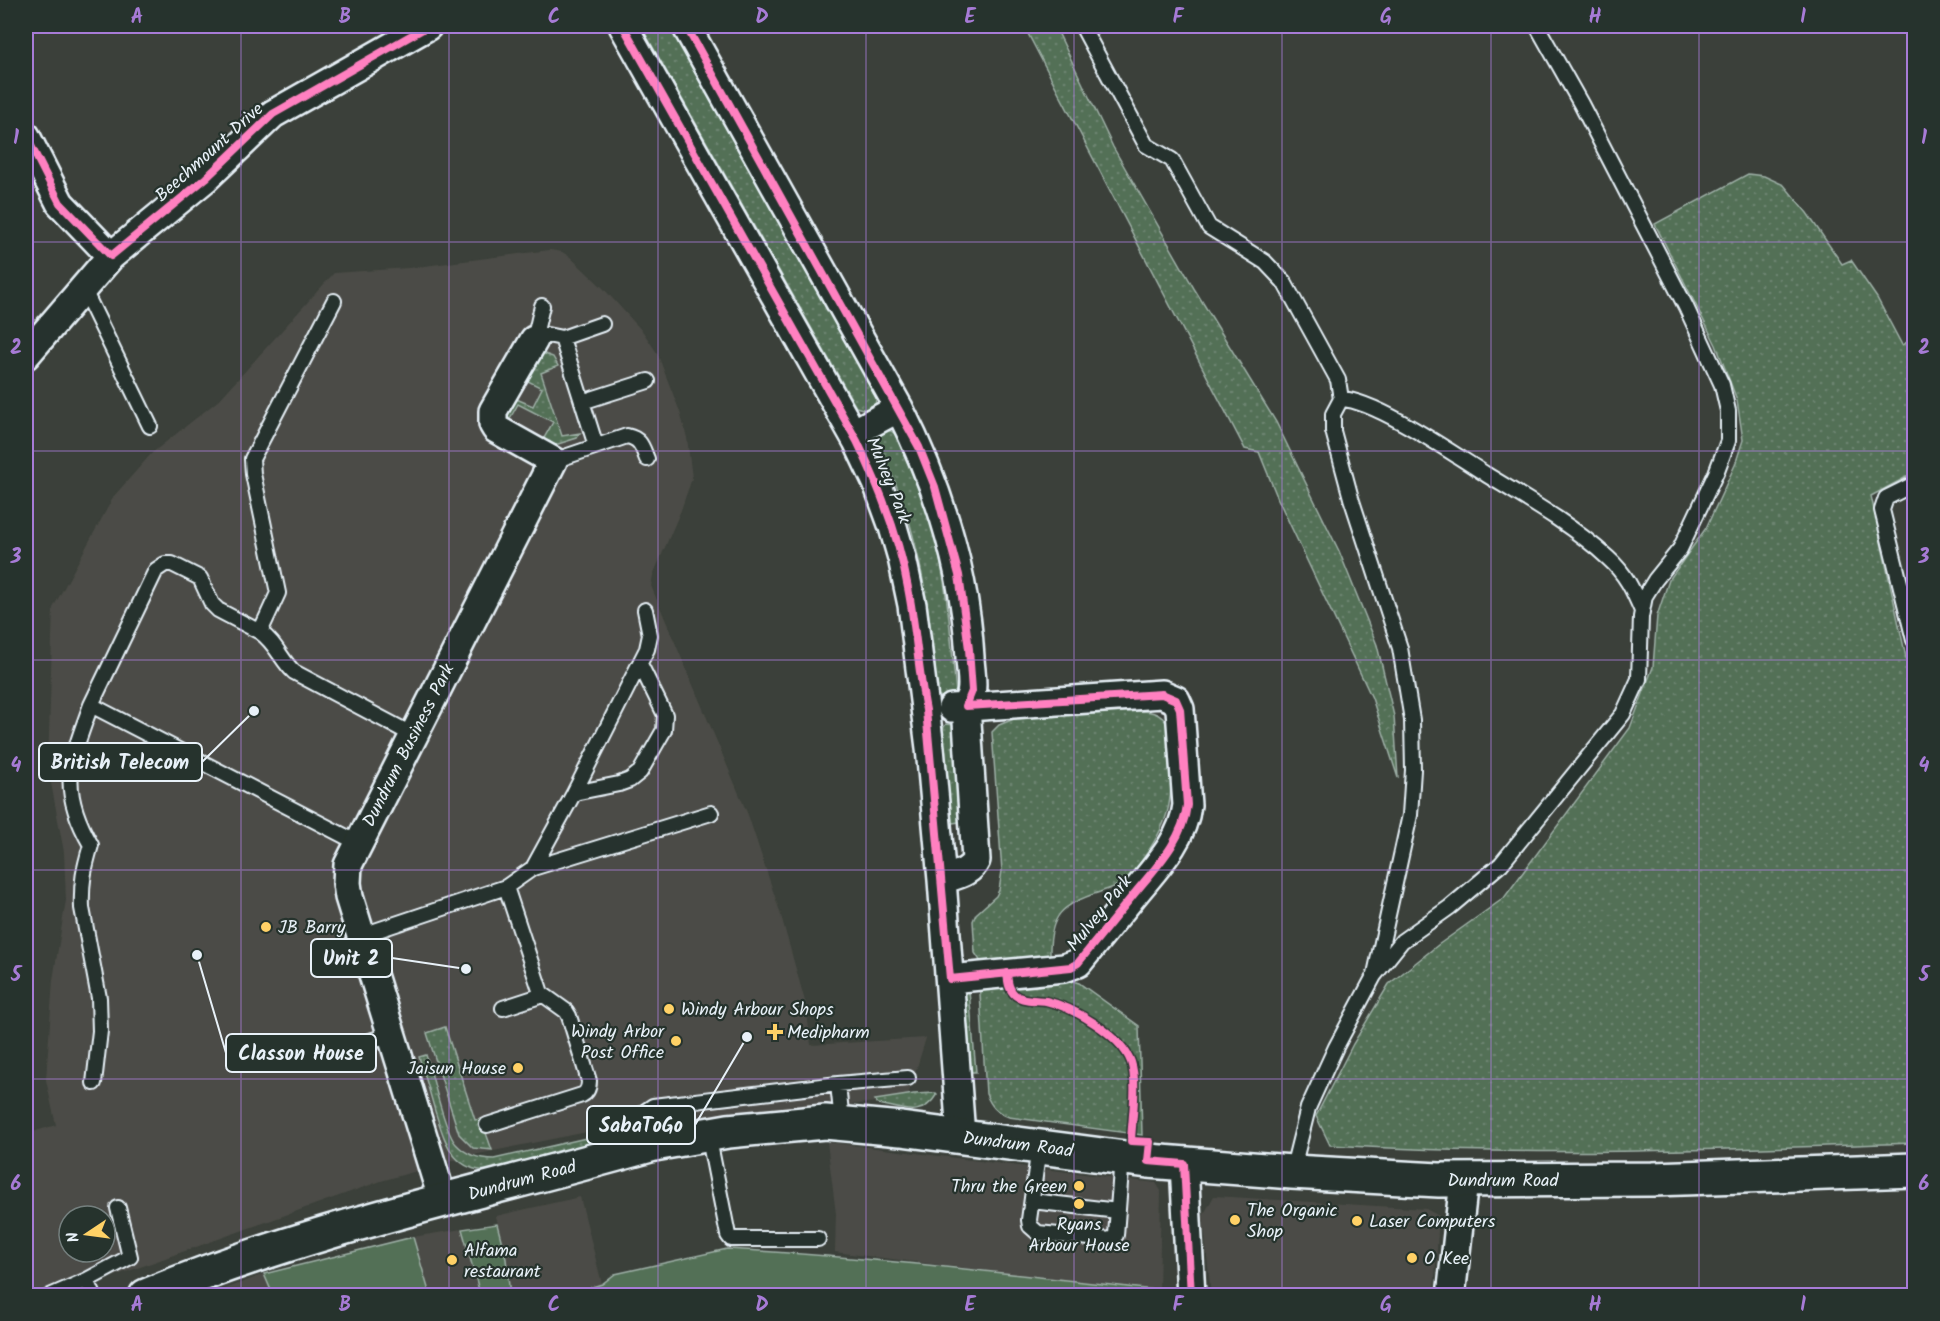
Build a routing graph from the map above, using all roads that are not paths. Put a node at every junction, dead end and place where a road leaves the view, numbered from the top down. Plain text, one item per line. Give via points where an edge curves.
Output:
1 (428, 26) edge
2 (623, 26) edge
3 (686, 26) edge
4 (1082, 26) edge
5 (1537, 26) edge
6 (26, 136) edge
7 (111, 256) junction
8 (83, 288) junction
9 (334, 301) dead end
10 (542, 306) dead end
11 (602, 324) dead end
12 (562, 338) junction
13 (534, 340) junction
14 (26, 355) edge
15 (648, 381) dead end
16 (1341, 399) junction
17 (582, 402) junction
18 (899, 408) junction
19 (150, 426) dead end
20 (853, 433) junction
21 (596, 446) junction
22 (647, 459) dead end
23 (553, 461) junction
24 (1914, 484) edge
25 (645, 610) dead end
26 (1642, 611) junction
27 (260, 632) junction
28 (1914, 640) edge
29 (640, 664) junction
30 (91, 705) junction
31 (966, 706) junction
32 (926, 710) junction
33 (413, 735) junction
34 (574, 793) junction
35 (711, 813) dead end
36 (358, 843) junction
37 (532, 868) junction
38 (942, 880) junction
39 (506, 887) junction
40 (360, 936) junction
41 (1374, 976) junction
42 (950, 979) junction
43 (543, 995) junction
44 (503, 1008) dead end
45 (392, 1034) junction
46 (344, 1049) dead end
47 (908, 1078) dead end
48 (94, 1083) dead end
49 (838, 1084) junction
50 (842, 1122) junction
51 (487, 1125) dead end
52 (708, 1134) junction
53 (961, 1136) junction
54 (1039, 1147) junction
55 (634, 1150) junction
56 (1122, 1157) junction
57 (1184, 1164) junction
58 (1914, 1170) edge
59 (1292, 1172) junction
60 (1464, 1181) junction
61 (443, 1201) junction
62 (1032, 1201) junction
63 (118, 1208) dead end
64 (1118, 1211) junction
65 (818, 1239) dead end
66 (87, 1280) junction
67 (50, 1296) edge
68 (94, 1296) edge
69 (146, 1296) edge
70 (1191, 1296) edge
71 (1451, 1296) edge

1 - 7 street, Beechmount Drive via 273,114 206,178
2 - 20 street, Mulvey Park
3 - 18 street, Mulvey Park
4 - 16 lane via 1146,145 1172,160 1209,227 1265,262 1284,282 1338,380
5 - 26 lane via 1686,307 1722,385 1728,411 1728,441 1716,473 1680,549 1645,596
6 - 7 street via 60,203
7 - 8 street, Beechmount Drive
8 - 14 street, Beechmount Drive
8 - 19 lane
9 - 27 lane via 252,459 278,593
10 - 13 lane
11 - 12 lane
12 - 13 lane via 547,335
12 - 17 lane
13 - 23 street via 492,418 496,429
15 - 17 lane
16 - 26 lane via 1385,414 1432,440 1582,537 1627,578
16 - 41 lane via 1333,414 1333,431 1400,648 1412,720 1410,815
17 - 21 lane
18 - 20 street
18 - 31 street, Mulvey Park via 935,487 956,559 972,691
20 - 32 street, Mulvey Park via 884,501 902,558
21 - 22 lane via 627,436 640,442
21 - 23 lane
23 - 33 street, Dundrum Business Park
24 - 28 lane via 1886,498 1882,510
25 - 29 lane via 650,635
26 - 41 lane via 1639,679 1623,714 1501,864 1402,941
27 - 30 lane via 218,610 200,578 172,564 160,566
27 - 33 lane via 274,643 294,672
29 - 34 lane
29 - 34 lane via 665,715 664,730 640,772 630,780
30 - 36 lane
30 - 48 lane via 71,765 71,797 91,845 81,894 99,998
31 - 32 street, Mulvey Park
31 - 38 street, Mulvey Park via 976,860 973,867
31 - 42 street, Mulvey Park via 1162,694 1176,700 1180,709 1187,806 1182,829 1163,859 1078,963 1064,968
32 - 38 street, Mulvey Park
33 - 36 street, Dundrum Business Park
34 - 37 lane
35 - 37 lane
36 - 40 street, Dundrum Business Park via 348,865 347,883
37 - 39 lane
38 - 42 street, Mulvey Park
39 - 40 lane
39 - 43 lane
40 - 45 street, Dundrum Business Park
41 - 59 lane via 1308,1108
42 - 53 street, Mulvey Park
43 - 44 lane
43 - 51 lane via 569,1016 589,1087 582,1095
45 - 46 lane
45 - 61 street, Dundrum Business Park
47 - 49 lane
49 - 50 lane
49 - 55 lane via 653,1106 634,1119
50 - 52 main road, Dundrum Road
50 - 53 main road, Dundrum Road
52 - 55 main road, Dundrum Road
52 - 65 lane via 731,1239
53 - 54 main road, Dundrum Road
54 - 56 main road, Dundrum Road
54 - 62 lane
55 - 61 main road, Dundrum Road
56 - 57 main road, Dundrum Road
56 - 64 lane
57 - 59 main road, Dundrum Road
57 - 70 street
58 - 60 main road, Dundrum Road
59 - 60 main road, Dundrum Road
60 - 71 street
61 - 69 main road, Dundrum Road via 291,1243
62 - 64 lane
62 - 64 lane via 1029,1220 1033,1231 1071,1237 1111,1240 1116,1235
63 - 66 lane via 130,1257
66 - 67 lane
66 - 68 lane

